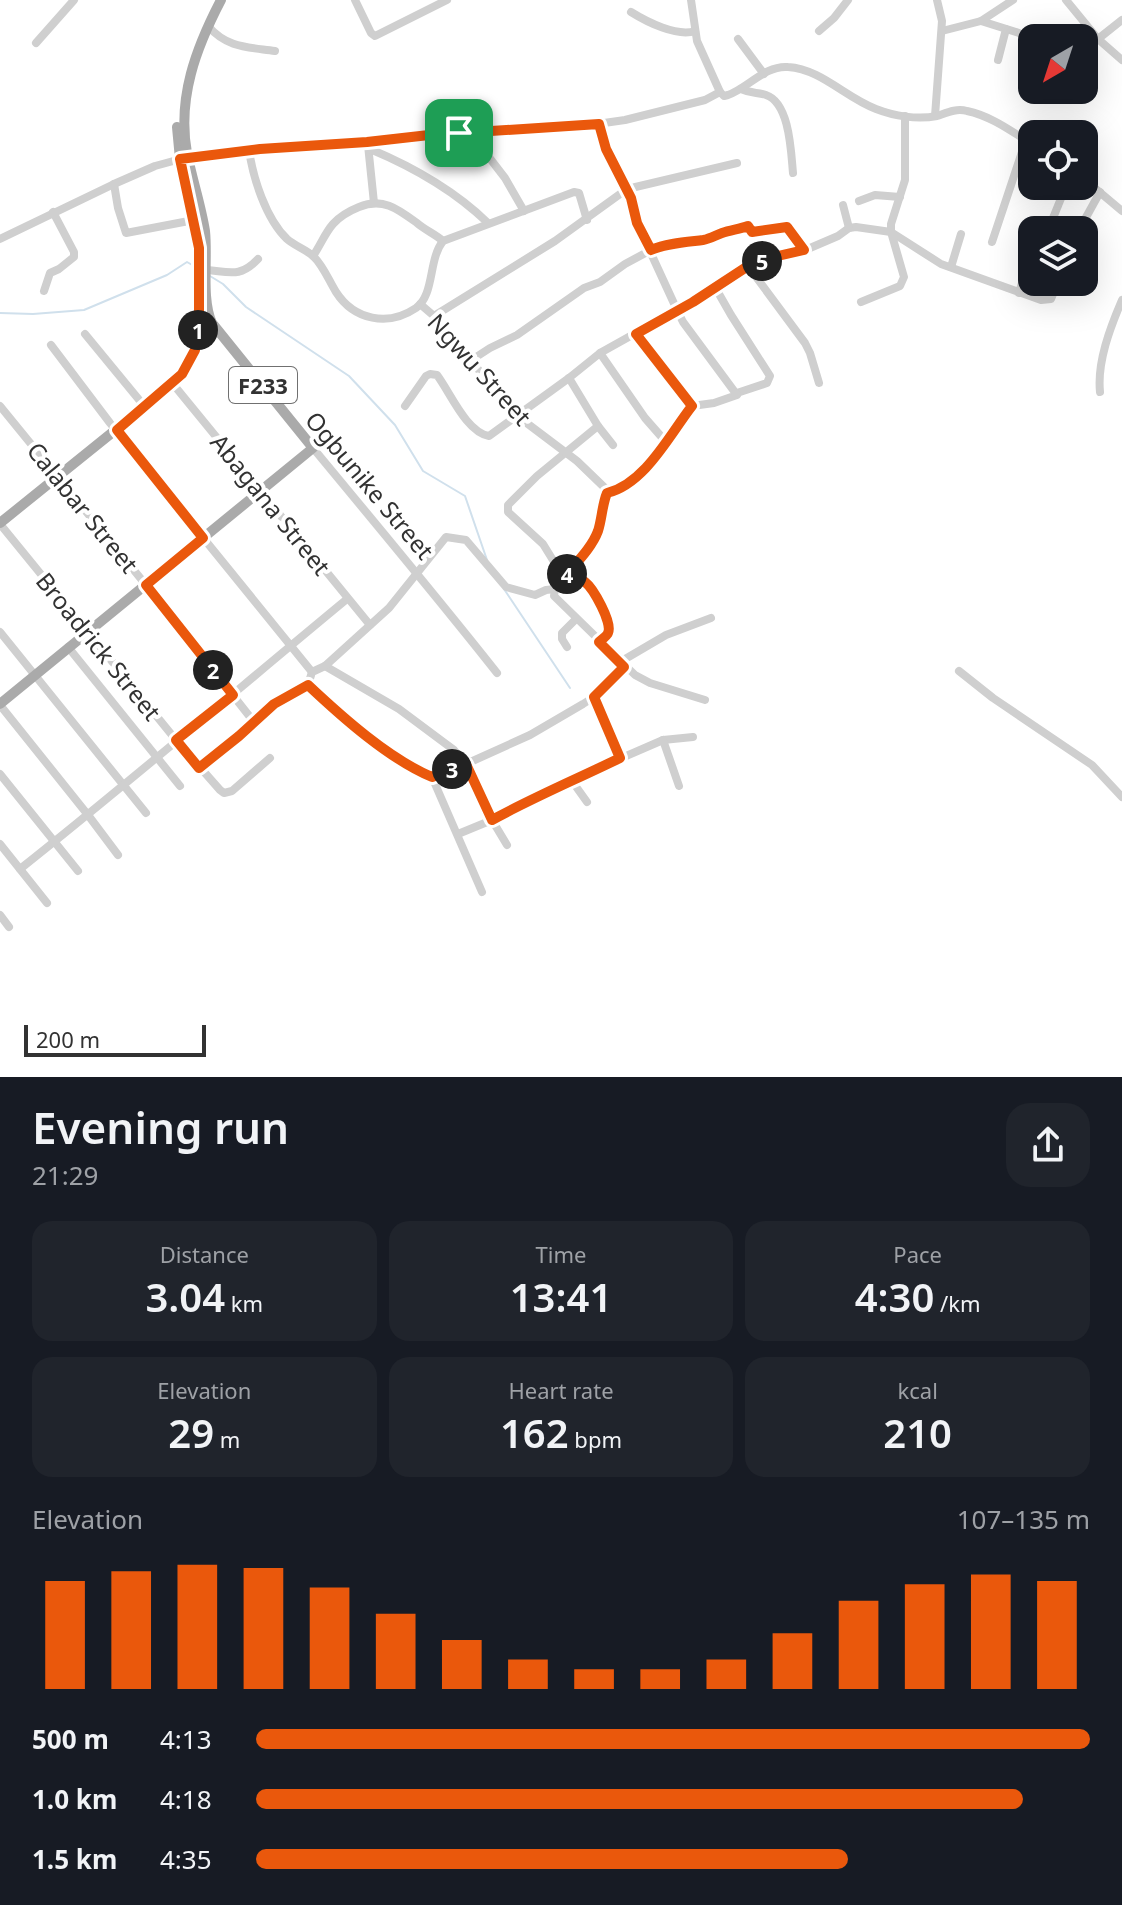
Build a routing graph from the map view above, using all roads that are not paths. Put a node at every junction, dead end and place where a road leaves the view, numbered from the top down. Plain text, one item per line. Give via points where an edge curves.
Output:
1 (74, 0) edge
2 (214, 0) edge
3 (221, 0) edge
4 (355, 0) edge
5 (447, 0) edge
6 (691, 0) edge
7 (848, 0) edge
8 (937, 0) edge
9 (1013, 0) edge
10 (1066, 0) edge
11 (631, 12) dead end
12 (1122, 20) edge
13 (981, 21) junction
14 (1086, 24) edge
15 (208, 26) junction
16 (1006, 29) junction
17 (695, 31) junction
18 (819, 31) dead end
19 (942, 31) junction
20 (1018, 33) edge
21 (738, 39) dead end
22 (1098, 39) joint
23 (36, 43) dead end
24 (275, 51) dead end
25 (998, 60) dead end
26 (1122, 60) edge
27 (764, 74) junction
28 (741, 89) junction
29 (720, 92) junction
30 (905, 116) junction
31 (935, 116) junction
32 (599, 124) junction
33 (477, 132) junction
34 (1018, 135) edge
35 (368, 145) junction
36 (249, 150) junction
37 (184, 158) junction
38 (737, 163) dead end
39 (1018, 172) edge
40 (793, 173) dead end
41 (114, 184) junction
42 (627, 189) junction
43 (1100, 192) joint
44 (900, 197) junction
45 (859, 201) dead end
46 (374, 203) junction
47 (843, 205) dead end
48 (524, 211) junction
49 (1122, 211) edge
50 (53, 212) junction
51 (1087, 216) edge
52 (194, 220) junction
53 (587, 220) junction
54 (488, 223) junction
55 (849, 228) junction
56 (891, 232) junction
57 (961, 234) dead end
58 (0, 239) edge
59 (443, 241) junction
60 (992, 242) dead end
61 (651, 250) junction
62 (804, 250) junction
63 (313, 256) junction
64 (258, 259) dead end
65 (748, 266) junction
66 (951, 267) junction
67 (204, 272) junction
68 (715, 287) junction
69 (44, 291) dead end
70 (1018, 293) edge
71 (1028, 296) edge
72 (1052, 296) edge
73 (1122, 300) edge
74 (861, 302) dead end
75 (420, 304) junction
76 (677, 310) junction
77 (434, 316) junction
78 (1119, 316) edge
79 (199, 323) junction
80 (212, 323) junction
81 (85, 334) dead end
82 (636, 334) junction
83 (51, 345) dead end
84 (600, 353) junction
85 (470, 361) junction
86 (569, 378) junction
87 (819, 383) dead end
88 (173, 384) junction
89 (1100, 392) dead end
90 (737, 393) junction
91 (0, 406) edge
92 (405, 406) dead end
93 (692, 406) junction
94 (145, 407) junction
95 (516, 415) junction
96 (598, 426) junction
97 (117, 430) junction
98 (666, 442) junction
99 (613, 445) dead end
100 (313, 448) junction
101 (565, 452) junction
102 (58, 477) junction
103 (261, 492) junction
104 (607, 493) junction
105 (0, 524) edge
106 (203, 538) junction
107 (418, 573) junction
108 (566, 576) junction
109 (146, 585) junction
110 (555, 589) junction
111 (347, 599) junction
112 (711, 618) dead end
113 (576, 619) junction
114 (370, 625) junction
115 (0, 632) edge
116 (87, 632) junction
117 (599, 642) junction
118 (290, 646) junction
119 (68, 647) junction
120 (567, 647) dead end
121 (622, 664) junction
122 (325, 666) junction
123 (959, 671) dead end
124 (312, 672) junction
125 (497, 673) dead end
126 (35, 675) junction
127 (308, 685) junction
128 (233, 695) junction
129 (594, 697) junction
130 (705, 700) dead end
131 (0, 705) edge
132 (254, 722) junction
133 (693, 737) dead end
134 (176, 740) junction
135 (663, 740) junction
136 (157, 756) junction
137 (270, 758) dead end
138 (620, 758) junction
139 (466, 764) junction
140 (199, 768) junction
141 (0, 774) edge
142 (432, 777) junction
143 (572, 781) junction
144 (123, 785) junction
145 (180, 786) dead end
146 (679, 786) dead end
147 (1122, 797) edge
148 (587, 802) dead end
149 (146, 813) dead end
150 (88, 815) junction
151 (492, 820) junction
152 (458, 834) junction
153 (55, 842) junction
154 (0, 844) edge
155 (507, 845) dead end
156 (118, 855) dead end
157 (20, 869) junction
158 (78, 871) dead end
159 (482, 892) dead end
160 (47, 903) dead end
161 (0, 915) edge
162 (9, 927) dead end

1 - 23 street
2 - 37 main road via 183,78 177,121
3 - 15 main road
4 - 5 street via 375,36
6 - 17 street
7 - 18 street
8 - 19 street
9 - 13 street
10 - 14 street
11 - 17 street via 685,33
12 - 22 street
13 - 16 street
13 - 19 street
15 - 24 street via 225,42
15 - 37 main road via 185,98
16 - 20 street
16 - 25 street
17 - 29 street
19 - 31 street
21 - 27 street
22 - 26 street
27 - 28 street
27 - 30 street via 796,68 866,105
28 - 29 street via 724,96
28 - 40 street via 767,95 778,106 789,131
29 - 32 street
30 - 31 street
30 - 44 street
31 - 34 street via 967,111
32 - 33 street
32 - 42 street
33 - 35 street
33 - 48 street via 478,143
35 - 36 street
35 - 46 street
35 - 54 street via 423,174
36 - 37 street
36 - 63 street via 268,210 286,238
37 - 41 street
37 - 52 main road
37 - 67 main road via 204,230
38 - 42 street
39 - 60 street
41 - 50 street
41 - 52 street via 126,233
42 - 53 street
42 - 61 street
43 - 49 street
43 - 51 street
44 - 45 street via 875,195
44 - 56 street
46 - 59 street via 404,212
46 - 63 street via 345,212
47 - 55 street
48 - 53 street via 574,192 579,193
48 - 54 street
50 - 58 street
50 - 69 street via 74,257 50,273
52 - 67 main road
53 - 77 street
54 - 59 street
55 - 56 street
55 - 62 street
56 - 66 street
56 - 74 street via 904,277 900,286
57 - 66 street
59 - 75 street
61 - 62 street via 748,226 752,232 787,227
61 - 76 street
61 - 85 street
62 - 65 street
63 - 75 street via 355,313 384,319
64 - 67 street via 245,271
65 - 68 street
65 - 87 street via 805,343
66 - 70 street
67 - 79 main road
67 - 80 main road
68 - 76 street
68 - 90 street via 770,376 767,383
71 - 72 street
73 - 78 street
75 - 77 street, Ngwu Street
76 - 82 street
76 - 90 street
77 - 85 street, Ngwu Street
78 - 89 street via 1105,344
79 - 80 main road
79 - 88 main road via 192,357
80 - 100 main road, Ogbunike Street / F233
81 - 94 street
82 - 84 street
82 - 93 street
83 - 97 street
84 - 86 street
84 - 98 street
85 - 95 street, Ngwu Street
86 - 95 street
86 - 96 street
88 - 94 main road
88 - 103 street, Abagana Street
90 - 93 street
91 - 102 street, Calabar Street
92 - 95 street via 432,374 483,435
93 - 98 street
94 - 97 main road
95 - 101 street, Ngwu Street
96 - 99 street
96 - 101 street
97 - 102 main road
97 - 106 street
98 - 104 street via 634,477
100 - 103 main road
100 - 107 street, Ogbunike Street
101 - 104 street, Ngwu Street
101 - 108 street via 507,508
102 - 105 main road
102 - 109 street, Calabar Street
103 - 106 main road
103 - 111 street, Abagana Street
104 - 108 street via 599,529
105 - 116 street, Broadrick Street
106 - 109 main road
106 - 118 street
107 - 110 street via 446,537 466,540 506,587 535,595
107 - 114 street
107 - 125 street, Ogbunike Street
108 - 110 street
108 - 117 street via 591,588 606,617 609,632
109 - 116 main road
109 - 128 street, Calabar Street
110 - 113 street via 554,596
111 - 114 street, Abagana Street
111 - 118 street
112 - 121 street via 666,635
113 - 117 street
113 - 120 street via 562,633
114 - 122 street
115 - 126 street
116 - 119 main road
116 - 134 street, Broadrick Street
117 - 121 street
118 - 124 street
118 - 128 street
119 - 126 main road
119 - 136 street
121 - 129 street
121 - 130 street via 650,683
122 - 124 street
122 - 139 street via 416,720
123 - 147 street via 1092,765
124 - 127 street
126 - 131 main road
126 - 144 street
127 - 132 street
127 - 142 street via 370,737
128 - 132 street, Calabar Street
128 - 134 street
129 - 138 street
129 - 139 street
131 - 150 street
132 - 140 street
133 - 135 street
134 - 136 street
134 - 140 street, Broadrick Street
135 - 138 street
135 - 146 street
136 - 144 street
136 - 145 street
137 - 140 street, Broadrick Street via 229,793
138 - 143 street
139 - 142 street
139 - 151 street
141 - 153 street
142 - 152 street
143 - 148 street
143 - 151 street
144 - 149 street
144 - 150 street
150 - 153 street
150 - 156 street
151 - 152 street
151 - 155 street
152 - 159 street
153 - 157 street
153 - 158 street
154 - 157 street
157 - 160 street
161 - 162 street

